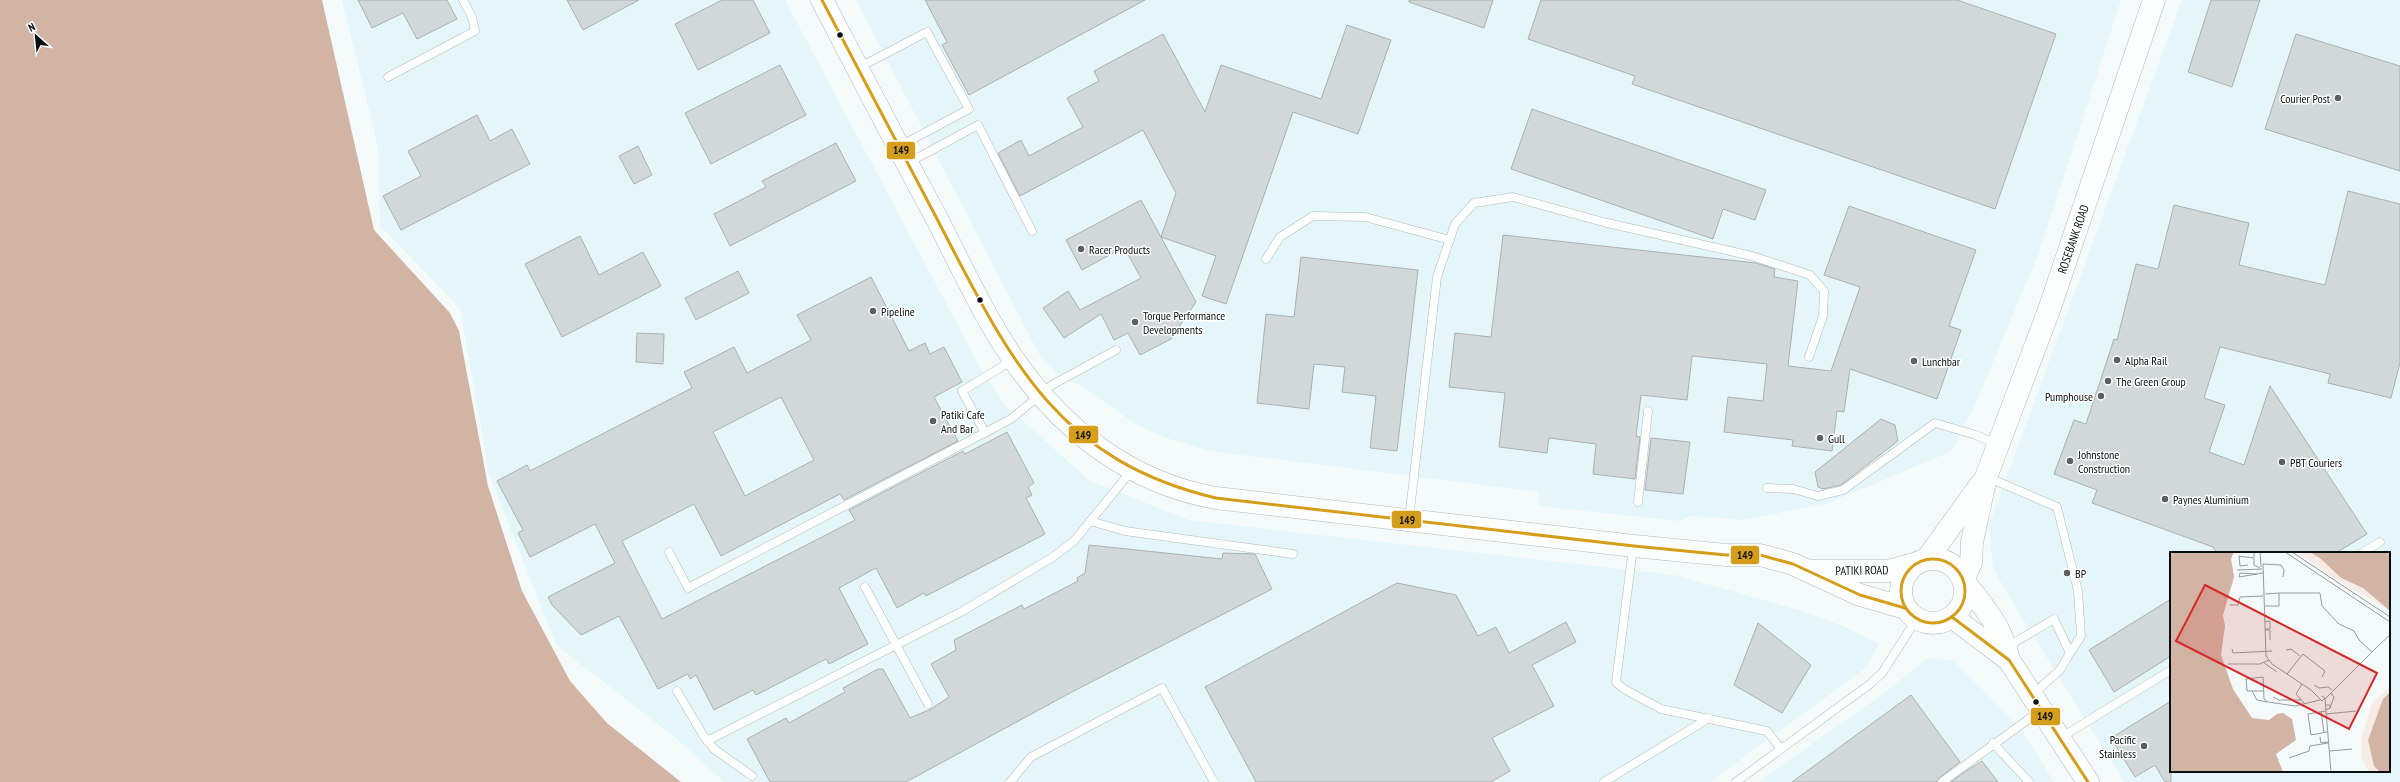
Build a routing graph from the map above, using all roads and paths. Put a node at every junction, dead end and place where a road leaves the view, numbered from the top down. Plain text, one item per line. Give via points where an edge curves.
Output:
1 (463, 0) edge
2 (822, 0) edge
3 (2154, 0) edge
4 (858, 69) junction
5 (388, 77) dead end
6 (903, 155) junction
7 (1032, 231) dead end
8 (1450, 240) junction
9 (1266, 259) dead end
10 (1116, 350) dead end
11 (1809, 358) dead end
12 (1014, 359) junction
13 (1042, 396) junction
14 (1648, 411) dead end
15 (985, 433) junction
16 (1998, 445) junction
17 (1132, 470) junction
18 (1986, 477) junction
19 (1767, 488) dead end
20 (1638, 502) dead end
21 (1409, 520) junction
22 (1090, 521) junction
23 (2380, 542) dead end
24 (1634, 546) junction
25 (669, 552) dead end
26 (2364, 552) edge
27 (1293, 554) dead end
28 (1922, 561) junction
29 (1805, 571) junction
30 (1963, 580) junction
31 (865, 587) dead end
32 (1910, 614) junction
33 (1952, 617) junction
34 (896, 645) junction
35 (2070, 653) junction
36 (2008, 654) junction
37 (2170, 671) edge
38 (678, 691) dead end
39 (2037, 702) junction
40 (928, 704) dead end
41 (1709, 718) junction
42 (2060, 738) junction
43 (707, 741) junction
44 (1993, 743) junction
45 (1781, 749) junction
46 (752, 776) dead end
47 (1010, 782) edge
48 (1214, 782) edge
49 (1604, 782) edge
50 (1736, 782) edge
51 (1942, 782) edge
52 (2030, 782) edge
53 (2088, 782) edge

1 - 5 lane via 472,17 475,31
2 - 4 main road, PATIKI ROAD
3 - 16 main road, ROSEBANK ROAD via 2049,310
4 - 6 main road, PATIKI ROAD
4 - 6 lane via 927,32 969,109
6 - 7 lane via 978,125
6 - 12 main road, PATIKI ROAD via 981,305
8 - 9 lane via 1366,217 1313,216 1280,237
8 - 11 lane via 1456,224 1474,203 1513,196 1603,222 1752,256 1810,275 1824,291 1823,316
8 - 21 lane via 1437,277
10 - 13 lane via 1052,385
12 - 13 main road, PATIKI ROAD
12 - 15 lane via 962,391
13 - 15 lane via 1011,419
13 - 17 main road, PATIKI ROAD via 1077,431
14 - 20 lane
15 - 25 lane via 688,588
16 - 18 main road, ROSEBANK ROAD
16 - 19 lane via 1976,435 1935,423 1843,490 1818,496 1793,489
17 - 21 main road, PATIKI ROAD via 1186,493
17 - 22 lane
18 - 28 main road, ROSEBANK ROAD
18 - 30 main road, ROSEBANK ROAD via 1972,542 1971,563
18 - 35 lane via 2057,507 2078,591 2081,636
21 - 24 main road, PATIKI ROAD
22 - 27 lane via 1125,531
22 - 34 lane via 1074,541 1053,557 961,612
23 - 26 lane
24 - 29 main road, PATIKI ROAD via 1726,555 1760,555 1793,564
24 - 41 lane via 1616,682 1661,709
28 - 29 main road, PATIKI ROAD via 1888,571
28 - 30 main road via 1939,560 1951,564
28 - 32 main road via 1903,578 1900,588 1901,599
29 - 32 main road, PATIKI ROAD
30 - 33 main road via 1965,595 1961,607
30 - 36 main road via 1989,612
31 - 34 lane
32 - 33 main road via 1937,623
32 - 45 lane via 1882,673
33 - 36 main road
34 - 40 lane
34 - 43 lane
35 - 36 lane via 2054,619
35 - 39 lane
36 - 39 main road
37 - 42 lane
38 - 43 lane
39 - 42 main road
39 - 44 lane
41 - 45 lane via 1767,731
41 - 49 lane
42 - 53 main road
43 - 46 lane via 714,749
44 - 51 lane
44 - 52 lane
45 - 50 lane
47 - 48 lane via 1031,757 1162,688

